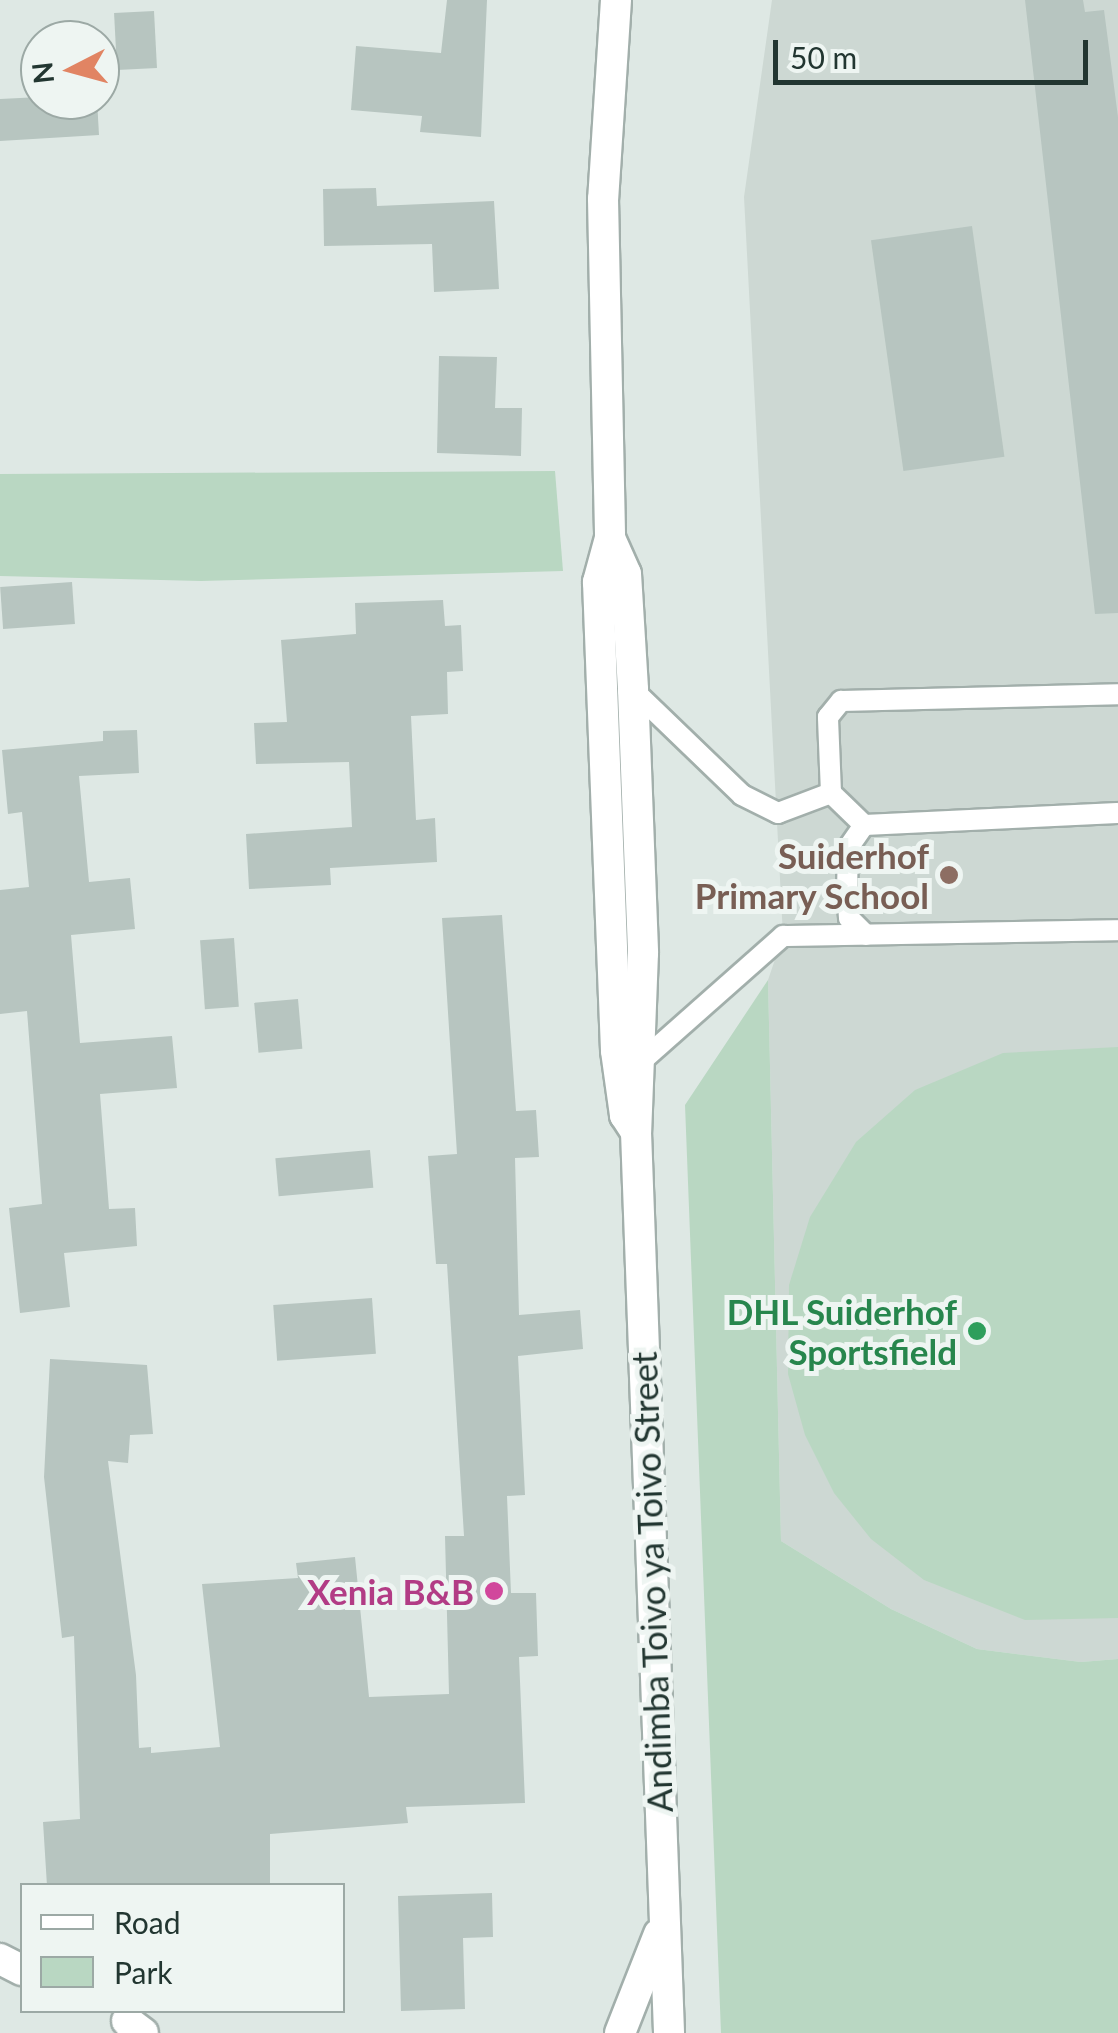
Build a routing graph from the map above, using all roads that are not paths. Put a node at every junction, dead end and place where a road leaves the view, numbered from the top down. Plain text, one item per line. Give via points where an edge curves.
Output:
1 (616, 0) edge
2 (610, 538) junction
3 (633, 690) junction
4 (1118, 694) edge
5 (832, 793) junction
6 (1118, 813) edge
7 (864, 824) junction
8 (1118, 930) edge
9 (866, 936) junction
10 (644, 1059) junction
11 (636, 1132) junction
12 (665, 1920) junction
13 (620, 2033) edge
14 (669, 2033) edge

1 - 2 street, Andimba Toivo ya Toivo Street via 602,199
2 - 3 street, Andimba Toivo ya Toivo Street via 626,574
2 - 11 street, Andimba Toivo ya Toivo Street via 598,582 612,953 619,1086
3 - 5 lane via 715,774 778,813
3 - 10 street, Andimba Toivo ya Toivo Street
4 - 5 lane via 841,701 828,717
5 - 7 lane
6 - 7 lane
7 - 9 lane via 848,848 846,890 850,918
8 - 9 lane
9 - 10 lane via 783,936
10 - 11 street, Andimba Toivo ya Toivo Street
11 - 12 street, Andimba Toivo ya Toivo Street
12 - 13 street
12 - 14 street, Andimba Toivo ya Toivo Street

